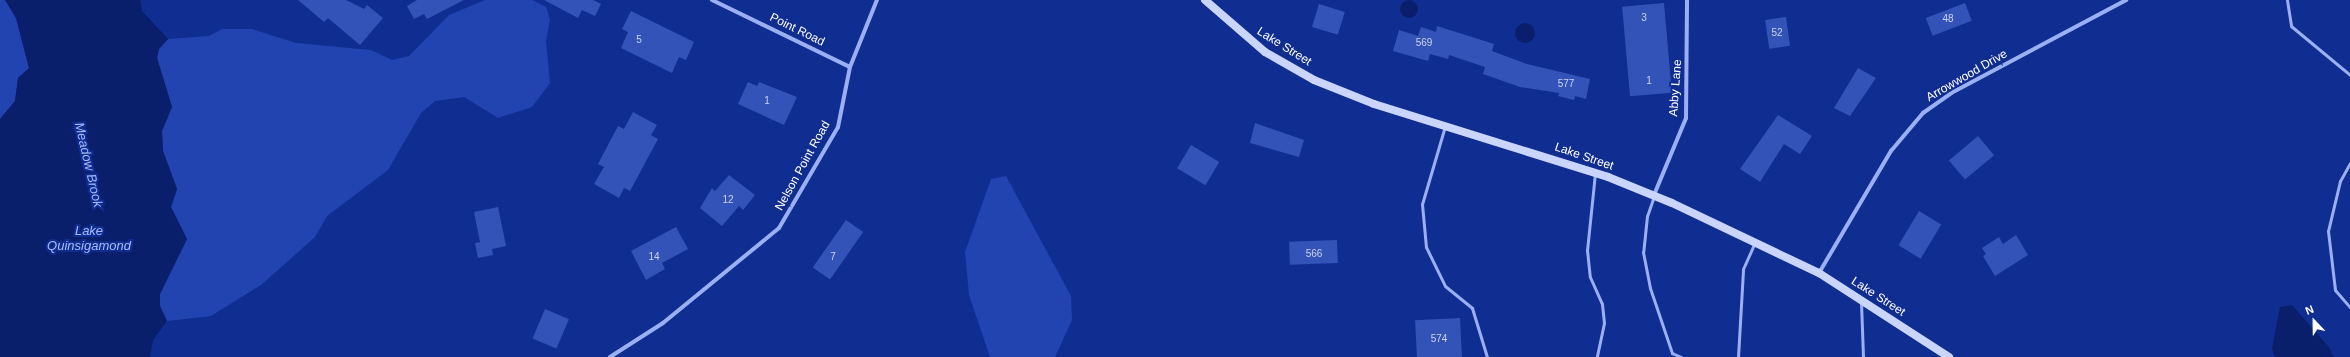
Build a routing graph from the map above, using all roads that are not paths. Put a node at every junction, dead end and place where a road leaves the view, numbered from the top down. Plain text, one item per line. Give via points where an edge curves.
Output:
1 (712, 0) edge
2 (877, 0) edge
3 (1205, 0) edge
4 (1687, 0) edge
5 (2126, 0) edge
6 (2287, 0) edge
7 (850, 67) junction
8 (2350, 75) edge
9 (1445, 124) junction
10 (2350, 163) edge
11 (1595, 173) junction
12 (1654, 196) junction
13 (1755, 242) junction
14 (1818, 273) junction
15 (1861, 301) junction
16 (2350, 307) edge
17 (610, 357) edge
18 (1487, 357) edge
19 (1597, 357) edge
20 (1681, 357) edge
21 (1738, 357) edge
22 (1863, 357) edge
23 (1949, 357) edge

1 - 7 street, Point Road
2 - 7 street, Nelson Point Road
3 - 9 main road, Lake Street via 1253,43 1297,71 1357,98
4 - 12 street, Abby Lane via 1686,118
5 - 14 street, Arrowwood Drive via 1956,91 1923,113 1891,151
6 - 8 lane via 2291,26
7 - 17 street, Nelson Point Road via 838,127 779,228 664,323
9 - 11 main road, Lake Street
9 - 18 lane via 1422,204 1426,247 1445,286 1472,308
10 - 16 lane via 2340,181 2328,231 2336,290
11 - 12 main road, Lake Street
11 - 19 lane via 1587,250 1590,277 1602,304 1604,317
12 - 13 main road, Lake Street
12 - 20 lane via 1647,216 1643,252 1650,288 1672,353
13 - 14 main road, Lake Street
13 - 21 lane via 1743,269
14 - 15 main road, Lake Street
15 - 22 lane
15 - 23 main road, Lake Street

